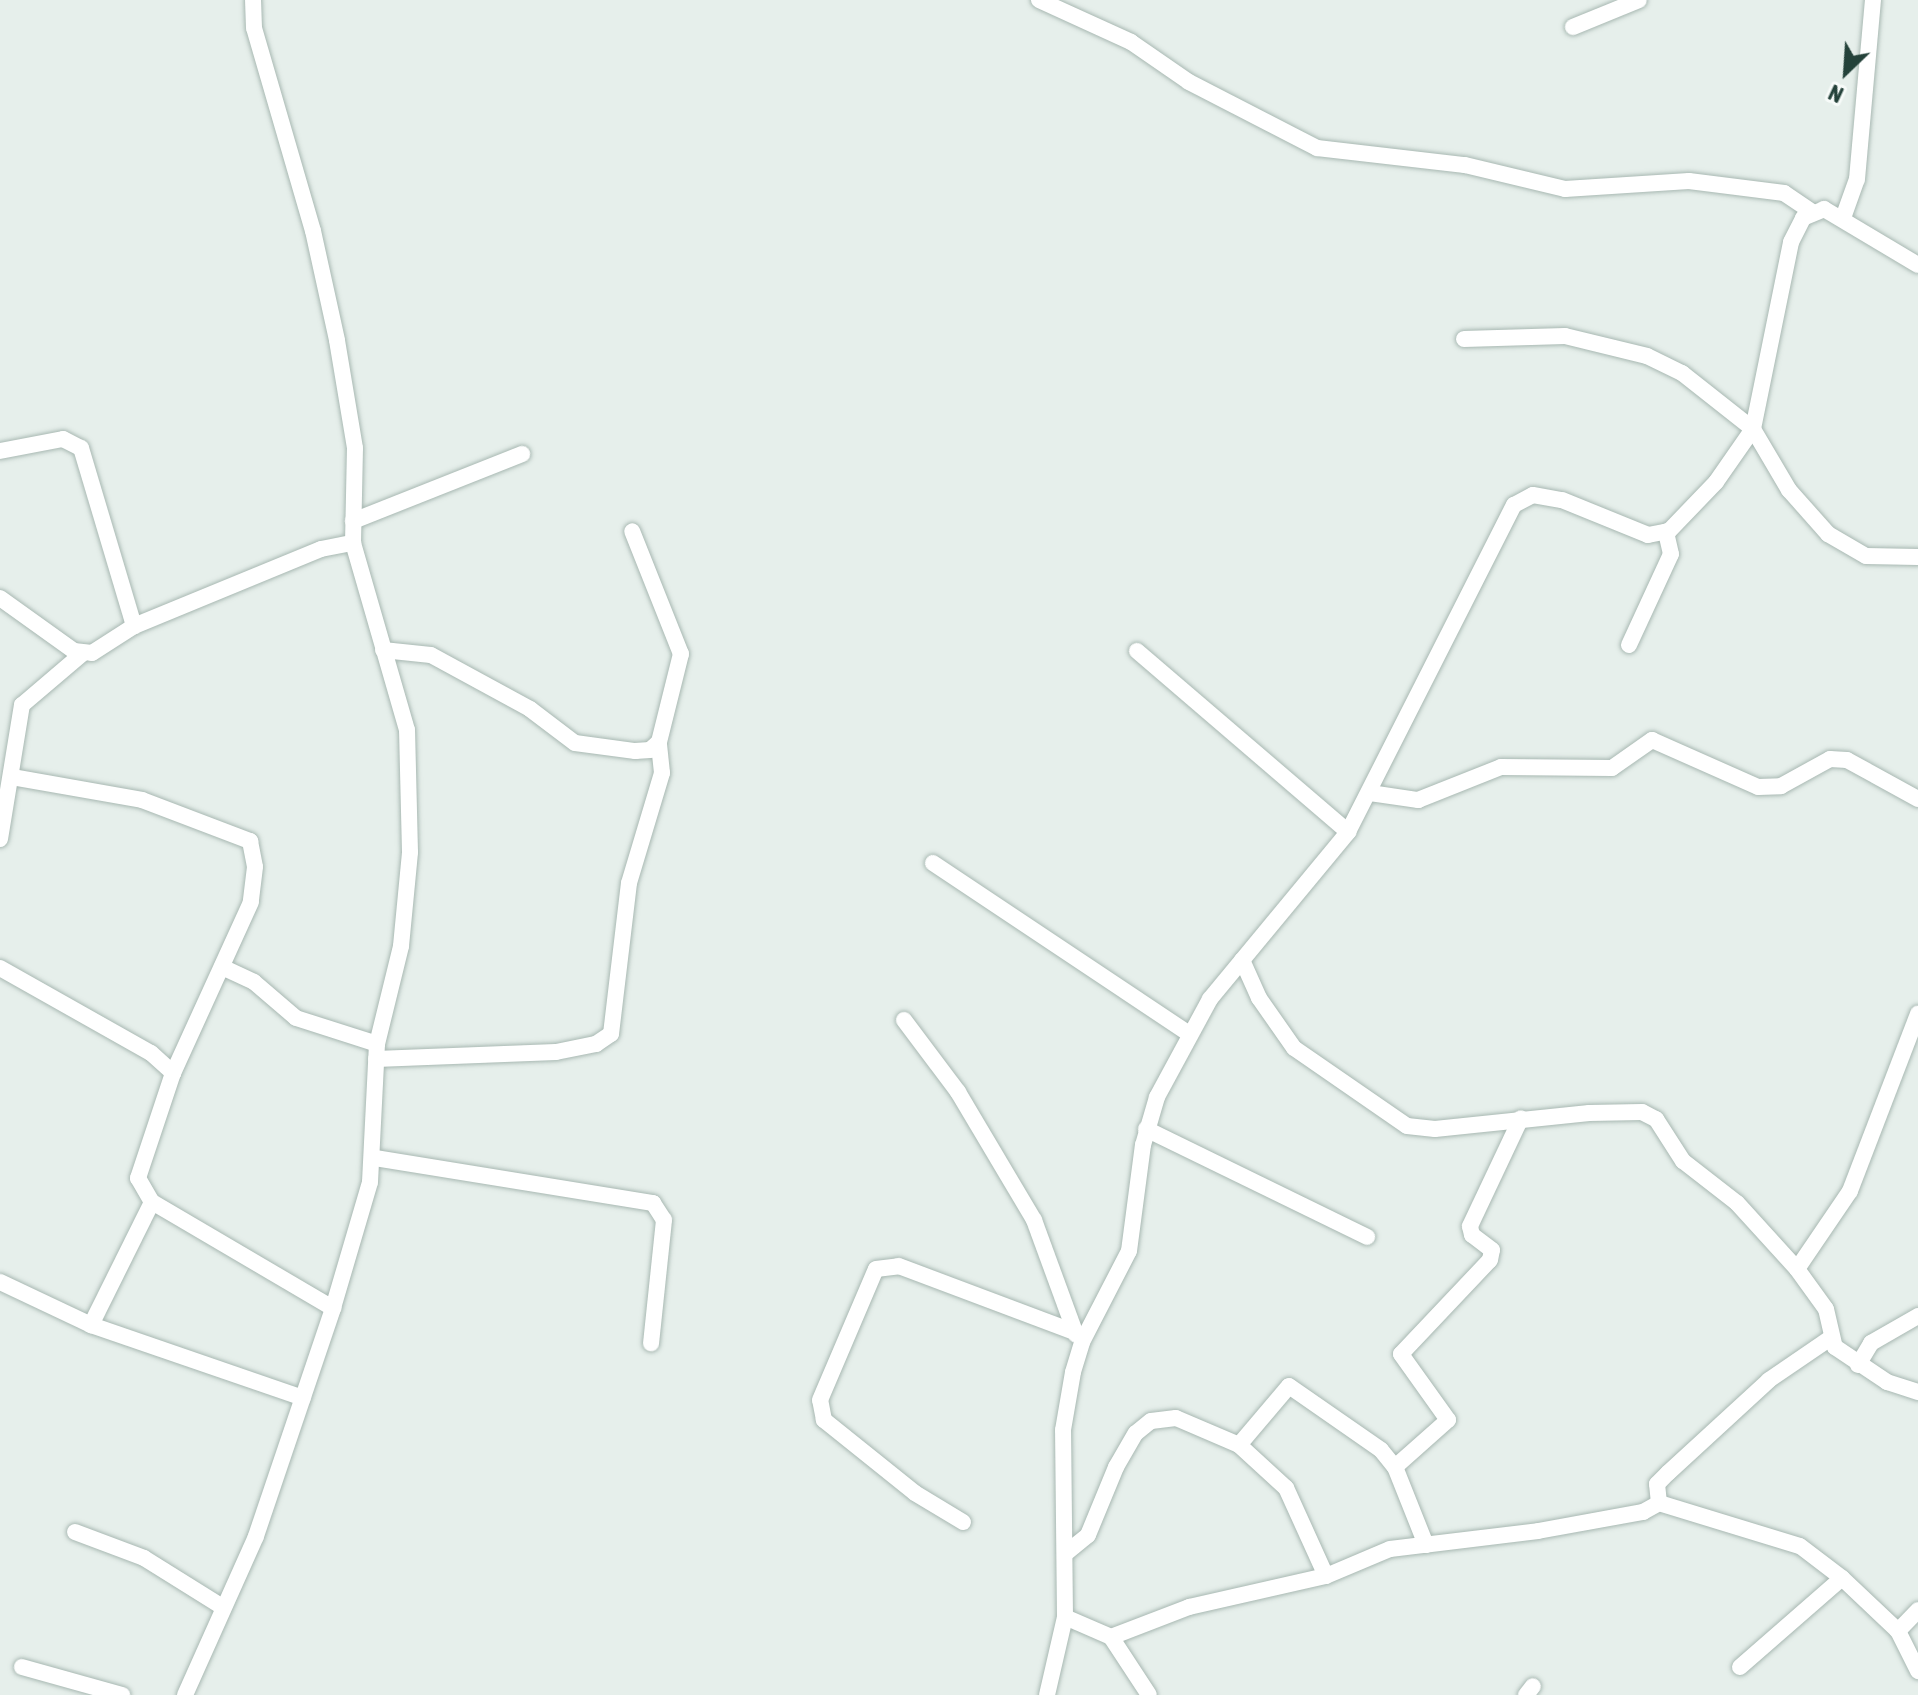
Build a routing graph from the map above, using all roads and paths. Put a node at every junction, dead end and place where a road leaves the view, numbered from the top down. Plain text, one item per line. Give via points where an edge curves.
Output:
1 (253, 0) edge
2 (1039, 0) edge
3 (1639, 0) edge
4 (1873, 0) edge
5 (1573, 27) dead end
6 (1811, 211) junction
7 (1843, 218) junction
8 (1918, 265) edge
9 (1464, 339) dead end
10 (1753, 429) junction
11 (0, 451) edge
12 (522, 454) dead end
13 (353, 521) junction
14 (632, 531) dead end
15 (1666, 532) junction
16 (353, 543) junction
17 (1918, 557) edge
18 (0, 598) edge
19 (134, 626) junction
20 (1629, 645) dead end
21 (383, 650) junction
22 (1137, 651) dead end
23 (83, 653) junction
24 (659, 742) junction
25 (12, 777) junction
26 (1370, 793) junction
27 (1918, 799) edge
28 (1348, 832) junction
29 (0, 839) edge
30 (933, 863) dead end
31 (1242, 960) junction
32 (222, 967) junction
33 (0, 968) edge
34 (1918, 1014) edge
35 (904, 1020) dead end
36 (1189, 1034) junction
37 (377, 1052) junction
38 (173, 1073) junction
39 (1521, 1118) junction
40 (1146, 1129) junction
41 (375, 1158) junction
42 (152, 1202) junction
43 (1367, 1237) dead end
44 (1797, 1269) junction
45 (0, 1282) edge
46 (333, 1308) junction
47 (1918, 1316) edge
48 (91, 1325) junction
49 (1077, 1336) junction
50 (1832, 1337) junction
51 (651, 1343) dead end
52 (1858, 1365) junction
53 (1918, 1392) edge
54 (303, 1398) junction
55 (1239, 1445) junction
56 (1395, 1467) junction
57 (1659, 1503) junction
58 (963, 1522) dead end
59 (75, 1532) dead end
60 (1426, 1545) junction
61 (1066, 1553) junction
62 (1326, 1576) junction
63 (1842, 1578) junction
64 (224, 1608) junction
65 (1918, 1610) edge
66 (1065, 1617) junction
67 (1898, 1631) junction
68 (1111, 1637) junction
69 (22, 1667) dead end
70 (1740, 1667) dead end
71 (1918, 1671) edge
72 (122, 1695) edge
73 (185, 1695) edge
74 (1047, 1695) edge
75 (1149, 1695) edge

1 - 13 street via 254,28 313,231 337,340 355,448
2 - 6 street via 1131,42 1189,82 1317,148 1465,165 1565,189 1689,181 1768,191 1795,197
3 - 5 street
4 - 7 street via 1857,179
6 - 7 street
6 - 10 street via 1791,242
7 - 8 street
9 - 10 street via 1565,336 1613,345 1682,373
10 - 15 street via 1716,482
10 - 17 street via 1789,490 1828,534 1866,556
11 - 19 street via 63,439 81,448
12 - 13 street
13 - 16 street
14 - 24 street via 681,654
15 - 20 street via 1671,554
15 - 26 street via 1648,535 1547,497 1533,495 1514,505
16 - 19 street via 321,549
16 - 21 street
18 - 23 street
19 - 23 street via 106,646
21 - 24 street via 431,655 530,709 575,743 635,751 650,750
21 - 37 street via 407,730 410,852 401,946
22 - 28 street
23 - 25 street via 22,705
24 - 37 street via 662,773 629,883 606,1039 556,1052
25 - 29 street
25 - 32 street via 142,800 250,841 255,867 251,902
26 - 27 street via 1418,800 1501,767 1612,768 1652,740 1758,787 1781,786 1830,759 1847,760
26 - 28 street
28 - 31 street
30 - 36 street
31 - 36 street
31 - 39 street via 1259,998 1294,1048 1398,1122 1435,1129
32 - 37 street via 254,982 296,1018
32 - 38 street
33 - 38 street via 151,1053
34 - 44 street via 1850,1191
35 - 49 street via 958,1092 1034,1220
36 - 40 street
37 - 41 street
38 - 42 street via 138,1168
39 - 44 street via 1642,1112 1656,1119 1683,1161 1737,1203
39 - 56 street via 1470,1226 1472,1235 1492,1250 1490,1260 1401,1354 1448,1420
40 - 43 street
40 - 49 street via 1129,1251
41 - 46 street
41 - 51 street via 653,1203 664,1220
42 - 46 street
42 - 48 street
44 - 50 street via 1826,1309
45 - 48 street
46 - 54 street
47 - 52 street via 1878,1337
48 - 54 street
49 - 58 street via 899,1266 876,1269 820,1400 824,1420 915,1493
49 - 61 street via 1063,1430
50 - 52 street via 1835,1347
50 - 57 street via 1769,1380 1668,1473 1657,1484
52 - 53 street
54 - 64 street via 256,1536
55 - 56 street via 1292,1386 1336,1415
55 - 61 street via 1176,1418 1151,1421 1136,1433 1116,1467 1088,1535
55 - 62 street via 1286,1488
56 - 60 street
57 - 60 street via 1643,1512
57 - 63 street via 1800,1546
59 - 64 street via 144,1558
60 - 62 street via 1390,1549
61 - 66 street
62 - 68 street via 1189,1607
63 - 67 street
63 - 70 street
64 - 73 street
65 - 67 street
66 - 68 street
66 - 74 street
67 - 71 street
68 - 75 street
69 - 72 street

